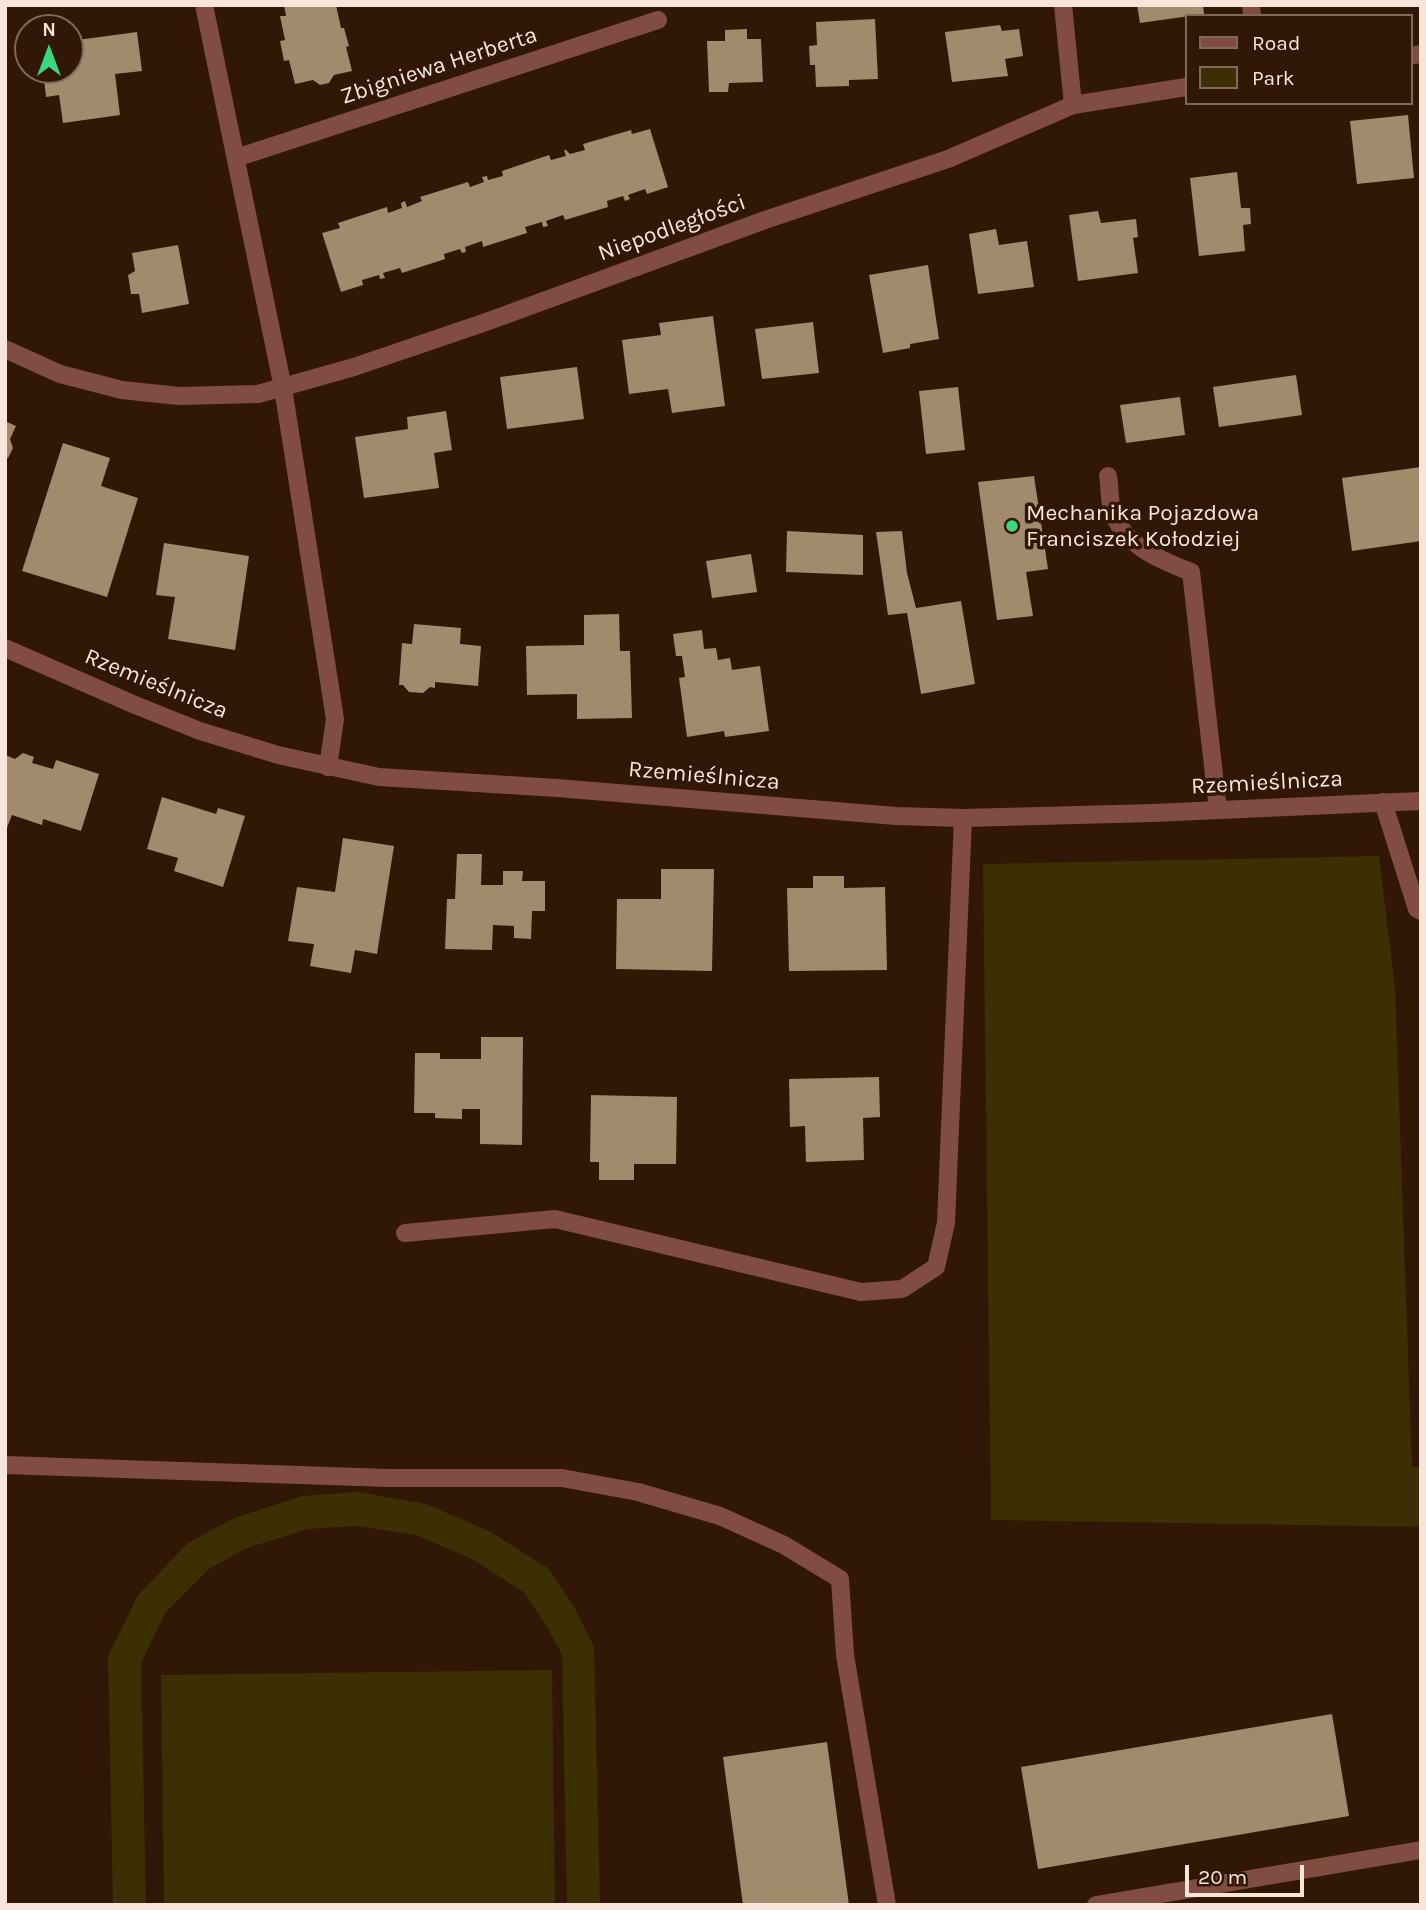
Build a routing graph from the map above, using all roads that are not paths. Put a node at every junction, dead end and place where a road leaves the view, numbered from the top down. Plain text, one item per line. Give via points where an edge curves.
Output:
1 (204, 5) edge
2 (1063, 5) edge
3 (658, 20) dead end
4 (1184, 87) edge
5 (1073, 104) junction
6 (236, 158) junction
7 (5, 349) edge
8 (283, 388) junction
9 (1108, 476) dead end
10 (5, 648) edge
11 (328, 766) junction
12 (1421, 801) edge
13 (1383, 802) junction
14 (1218, 810) junction
15 (962, 818) junction
16 (1421, 911) edge
17 (405, 1233) dead end
18 (5, 1465) edge
19 (1421, 1850) edge
20 (887, 1905) edge
21 (1096, 1905) edge

1 - 6 street
2 - 5 street
3 - 6 street, Zbigniewa Herberta
4 - 5 street, Niepodległości
5 - 8 street, Niepodległości via 948,159 486,322
6 - 8 street
7 - 8 street via 60,374 122,390 179,396 258,394
8 - 11 street via 335,719
9 - 14 street via 1112,510 1122,530 1143,550 1191,572
10 - 11 street, Rzemieślnicza via 200,731
11 - 15 street, Rzemieślnicza via 379,777
12 - 13 street, Rzemieślnicza
13 - 14 street, Rzemieślnicza
13 - 16 street
14 - 15 street, Rzemieślnicza
15 - 17 street via 946,1223 936,1266 902,1289 861,1292 555,1219
18 - 20 street via 388,1478 562,1478 638,1492 720,1516 784,1545 840,1579 845,1655
19 - 21 street

